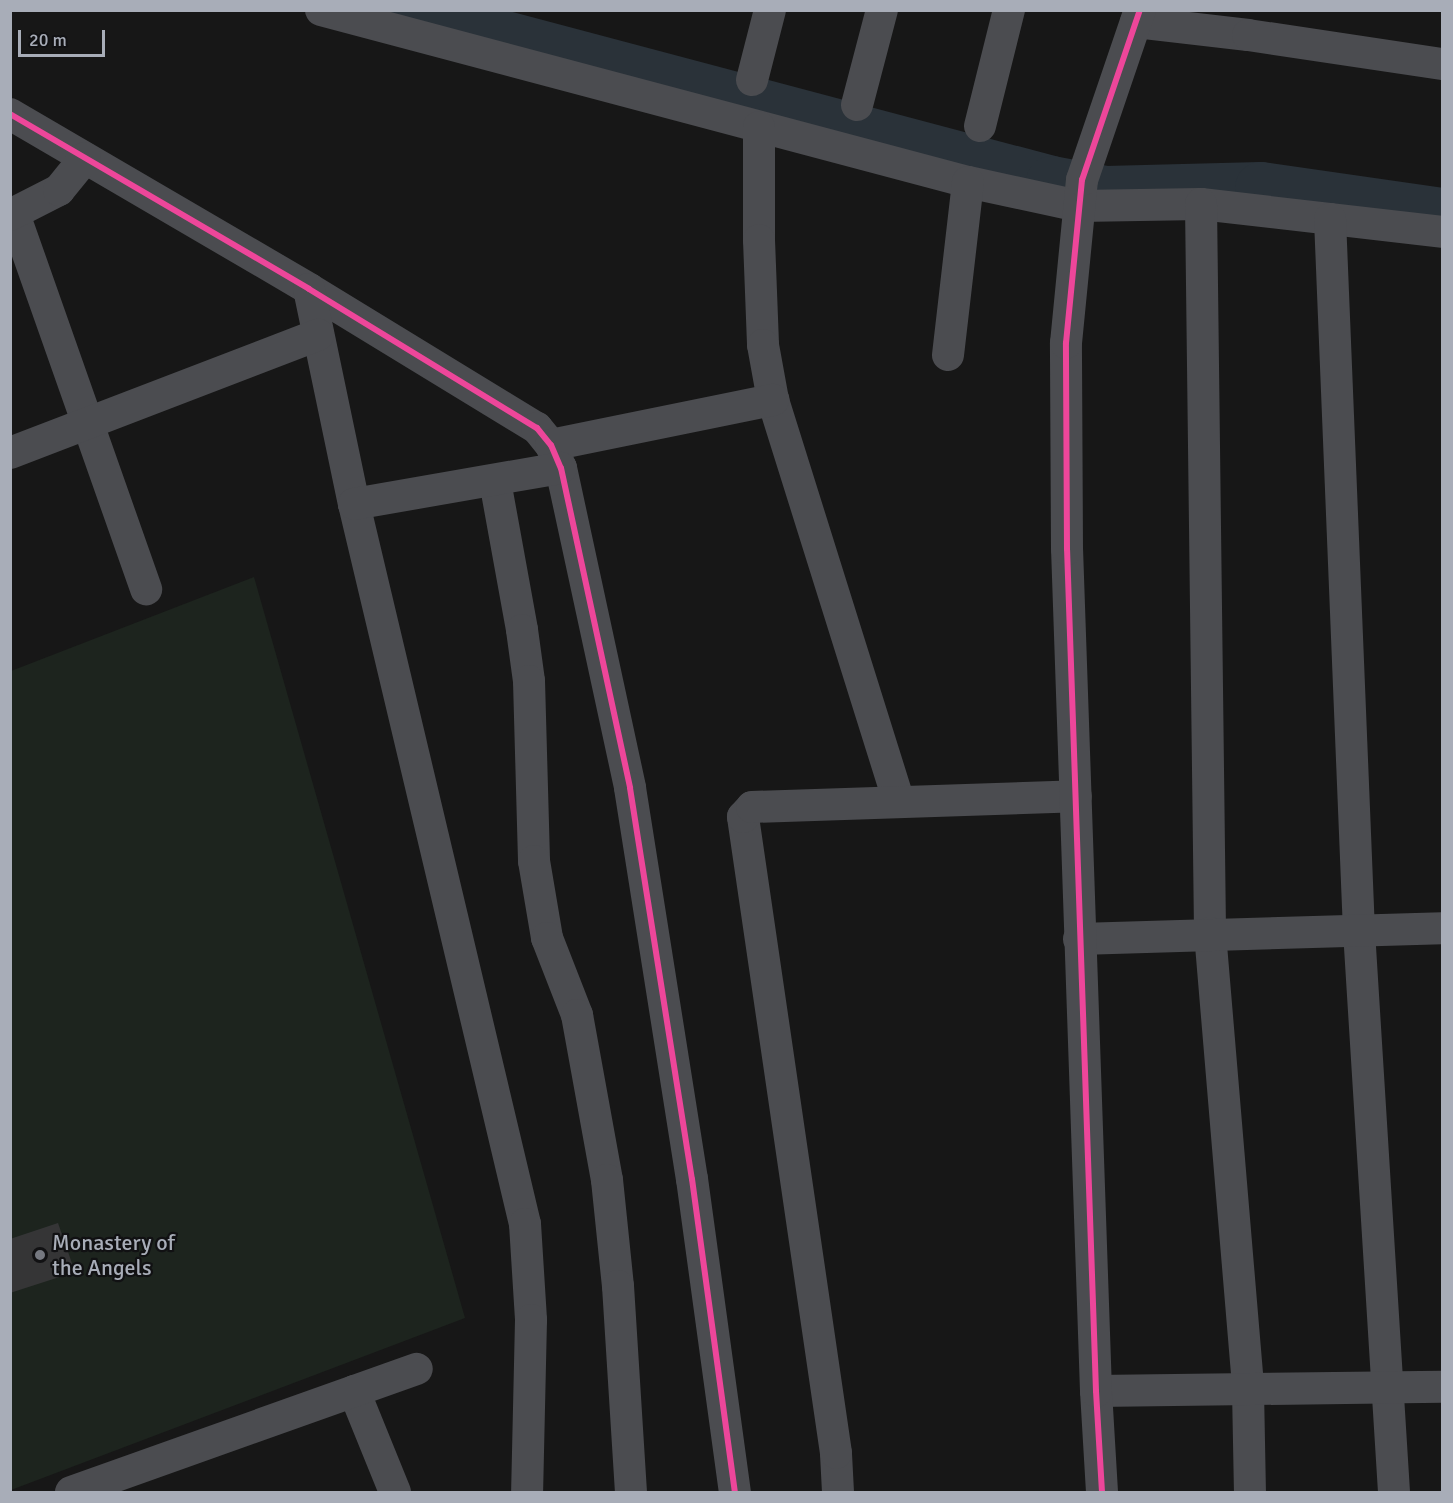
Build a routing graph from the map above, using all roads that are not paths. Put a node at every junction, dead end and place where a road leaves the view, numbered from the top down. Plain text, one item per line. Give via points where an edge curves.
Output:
1 (321, 10) edge
2 (770, 10) edge
3 (882, 10) edge
4 (1009, 10) edge
5 (1138, 16) edge
6 (1443, 64) edge
7 (752, 80) dead end
8 (857, 105) dead end
9 (10, 114) edge
10 (980, 126) dead end
11 (759, 127) junction
12 (85, 158) junction
13 (968, 182) junction
14 (1080, 194) junction
15 (1201, 204) junction
16 (12, 214) edge
17 (1330, 219) junction
18 (1443, 232) edge
19 (309, 289) junction
20 (318, 335) junction
21 (948, 355) dead end
22 (773, 400) junction
23 (87, 424) junction
24 (10, 453) edge
25 (556, 456) junction
26 (495, 481) junction
27 (354, 504) junction
28 (146, 589) dead end
29 (1076, 796) junction
30 (899, 802) junction
31 (1443, 928) edge
32 (1359, 931) junction
33 (1210, 933) junction
34 (1080, 939) junction
35 (417, 1369) dead end
36 (1443, 1387) edge
37 (1386, 1389) junction
38 (1248, 1390) junction
39 (354, 1391) junction
40 (1096, 1391) junction
41 (71, 1492) edge
42 (395, 1492) edge
43 (527, 1492) edge
44 (631, 1492) edge
45 (735, 1492) edge
46 (838, 1492) edge
47 (1102, 1492) edge
48 (1250, 1492) edge
49 (1394, 1492) edge

1 - 11 street
2 - 7 street
3 - 8 street
4 - 10 street
5 - 6 street
5 - 14 street
9 - 12 street
11 - 13 street
11 - 22 street via 763,345
12 - 16 street via 59,190
12 - 19 street
13 - 14 street
13 - 21 street
14 - 15 street
14 - 29 street via 1066,344 1066,549
15 - 17 street
15 - 33 street
16 - 23 street
17 - 18 street
17 - 32 street
19 - 20 street
19 - 25 street via 537,428
20 - 23 street
20 - 27 street
22 - 25 street
22 - 30 street
23 - 24 street
23 - 28 street
25 - 26 street
25 - 45 street via 630,788 692,1179
26 - 27 street
26 - 44 street via 529,681 534,861 548,938 577,1015 607,1180
27 - 43 street via 525,1224 531,1320
29 - 30 street
29 - 34 street
30 - 46 street via 752,807 743,817 836,1453
31 - 32 street
32 - 33 street
32 - 37 street
33 - 34 street
33 - 38 street
34 - 40 street
35 - 39 street
36 - 37 street
37 - 38 street
37 - 49 street
38 - 40 street
38 - 48 street
39 - 41 street
39 - 42 street
40 - 47 street

